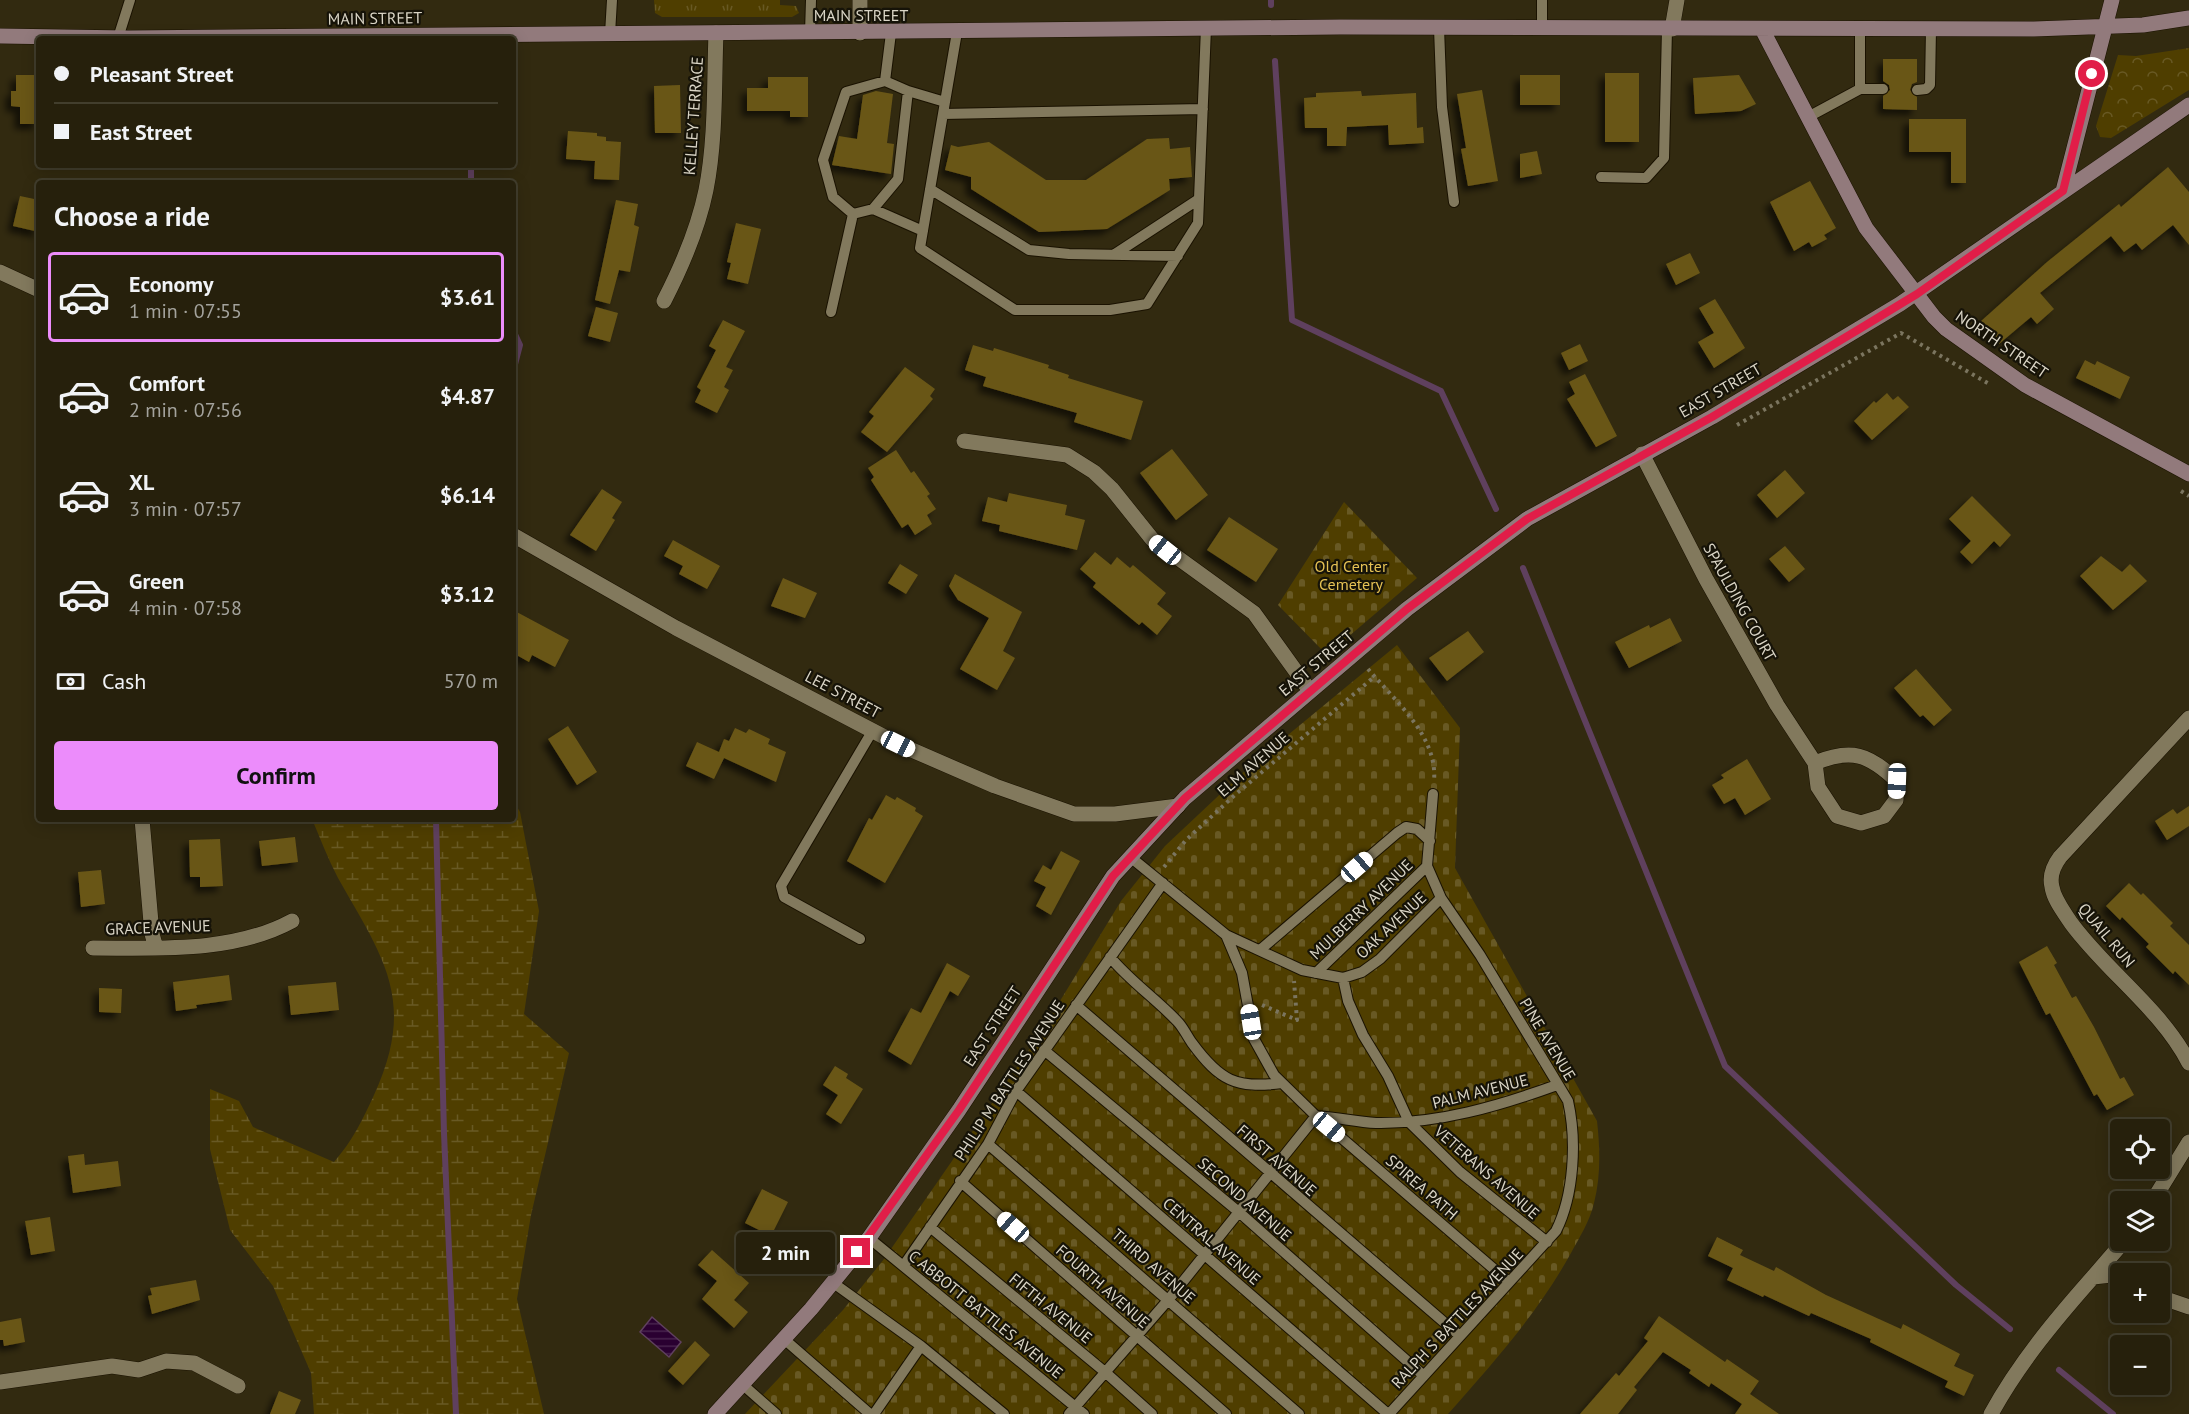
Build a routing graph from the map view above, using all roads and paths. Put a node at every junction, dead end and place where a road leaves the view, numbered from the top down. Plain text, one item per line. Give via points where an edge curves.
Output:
1 (130, 0) edge
2 (612, 0) edge
3 (811, 0) edge
4 (860, 0) edge
5 (1542, 0) edge
6 (1677, 0) edge
7 (2112, 0) edge
8 (2189, 18) edge
9 (2106, 26) junction
10 (1206, 28) junction
11 (1439, 28) junction
12 (1542, 28) junction
13 (1669, 29) junction
14 (1762, 29) junction
15 (1860, 30) junction
16 (1931, 30) junction
17 (957, 32) junction
18 (716, 33) junction
19 (810, 33) junction
20 (860, 33) junction
21 (891, 33) junction
22 (610, 34) junction
23 (0, 36) edge
24 (119, 36) edge
25 (364, 36) edge
26 (36, 37) edge
27 (885, 81) junction
28 (1860, 89) junction
29 (1883, 89) dead end
30 (1917, 90) dead end
31 (908, 91) junction
32 (945, 102) junction
33 (2189, 105) edge
34 (1203, 109) junction
35 (943, 114) junction
36 (1808, 117) junction
37 (1601, 177) dead end
38 (930, 189) junction
39 (2063, 191) junction
40 (1199, 199) junction
41 (1454, 202) dead end
42 (873, 209) junction
43 (853, 214) junction
44 (923, 231) junction
45 (1115, 254) junction
46 (1178, 255) junction
47 (0, 272) edge
48 (36, 289) edge
49 (1917, 294) junction
50 (664, 301) dead end
51 (831, 312) dead end
52 (2001, 391) dead end
53 (1736, 426) dead end
54 (964, 441) dead end
55 (1642, 454) junction
56 (2189, 474) edge
57 (2179, 490) dead end
58 (2189, 496) edge
59 (516, 537) edge
60 (1368, 669) dead end
61 (1374, 676) junction
62 (1310, 691) junction
63 (2189, 718) edge
64 (873, 730) junction
65 (1815, 763) junction
66 (1433, 794) joint
67 (1178, 806) junction
68 (142, 822) edge
69 (1430, 842) junction
70 (1129, 856) junction
71 (1427, 866) junction
72 (1159, 880) junction
73 (1441, 898) junction
74 (292, 921) dead end
75 (1226, 935) junction
76 (860, 939) dead end
77 (93, 948) dead end
78 (156, 948) junction
79 (1260, 950) junction
80 (1110, 957) junction
81 (1293, 966) junction
82 (1316, 973) junction
83 (1343, 978) junction
84 (1247, 999) junction
85 (1076, 1005) junction
86 (1044, 1050) junction
87 (2189, 1063) edge
88 (1282, 1083) junction
89 (1557, 1085) junction
90 (1016, 1091) junction
91 (1316, 1116) junction
92 (1409, 1122) junction
93 (2189, 1142) edge
94 (988, 1144) junction
95 (1270, 1174) junction
96 (960, 1181) junction
97 (2159, 1191) edge
98 (1240, 1213) junction
99 (930, 1227) junction
100 (869, 1238) junction
101 (1547, 1242) junction
102 (2115, 1251) edge
103 (1205, 1254) junction
104 (904, 1265) junction
105 (2110, 1275) edge
106 (2093, 1277) junction
107 (832, 1282) junction
108 (1509, 1282) junction
109 (1169, 1299) junction
110 (2170, 1300) edge
111 (2189, 1307) edge
112 (1137, 1334) junction
113 (1460, 1336) junction
114 (784, 1339) junction
115 (921, 1346) junction
116 (1105, 1372) junction
117 (1423, 1375) junction
118 (0, 1382) edge
119 (742, 1384) junction
120 (238, 1386) dead end
121 (1071, 1410) edge
122 (715, 1414) edge
123 (776, 1414) edge
124 (872, 1414) edge
125 (1004, 1414) edge
126 (1084, 1414) edge
127 (1152, 1414) edge
128 (1226, 1414) edge
129 (1299, 1414) edge
130 (1389, 1414) edge
131 (1991, 1414) edge

1 - 24 lane
2 - 22 lane
3 - 19 lane
4 - 20 street
5 - 12 lane
6 - 13 street
7 - 9 main road
8 - 9 main road, MAIN STREET
9 - 16 main road, MAIN STREET
9 - 39 main road
10 - 11 main road, MAIN STREET
10 - 17 main road, MAIN STREET
10 - 34 lane
11 - 12 main road, MAIN STREET
11 - 41 lane via 1442,107
12 - 13 main road, MAIN STREET
13 - 14 main road, MAIN STREET
13 - 37 lane via 1664,158 1646,178
14 - 15 main road, MAIN STREET
14 - 36 main road, NORTH STREET
15 - 16 main road, MAIN STREET
15 - 28 lane
16 - 30 lane via 1930,85
17 - 21 main road, MAIN STREET
17 - 32 lane
18 - 19 main road, MAIN STREET
18 - 22 main road, MAIN STREET
18 - 50 street, KELLEY TERRACE via 706,190 681,269
19 - 20 main road, MAIN STREET
20 - 21 main road, MAIN STREET
21 - 27 lane
22 - 25 main road, MAIN STREET
23 - 26 main road, MAIN STREET
27 - 31 lane
27 - 43 lane via 846,92 823,160 833,197
28 - 29 lane
28 - 36 lane
31 - 32 lane
31 - 42 lane via 898,179
32 - 35 lane
33 - 39 main road, EAST STREET
34 - 35 lane
34 - 40 lane
35 - 38 lane
36 - 49 main road, NORTH STREET via 1866,228
38 - 44 lane
38 - 45 lane via 1029,250
39 - 49 main road, EAST STREET
40 - 45 lane
40 - 46 lane via 1198,223
42 - 43 lane
42 - 44 lane
43 - 51 lane
44 - 46 lane via 920,248 1015,310 1110,310 1147,304
45 - 46 lane
47 - 48 street
49 - 55 main road, EAST STREET via 1712,417
49 - 56 main road, NORTH STREET via 1946,329 2006,372
52 - 53 path via 1901,333
54 - 62 street via 1067,455 1094,472 1152,539 1254,613
55 - 62 main road, EAST STREET via 1527,519 1407,609
55 - 65 street, SPAULDING COURT via 1706,579 1777,705
57 - 58 path
59 - 64 street, LEE STREET via 676,628
60 - 61 path
61 - 66 path via 1423,735 1432,754
61 - 72 path, ELM AVENUE via 1186,840
62 - 67 main road, EAST STREET
63 - 87 street, QUAIL RUN via 2075,840 2054,865 2052,875 2060,906 2089,947 2149,1008
64 - 67 street, LEE STREET via 942,764 1074,814 1115,814
64 - 76 lane via 781,886 784,897
65 - 65 street, SPAULDING COURT via 1818,787 1837,816 1861,823 1884,816 1896,800 1897,781 1880,765 1860,755 1836,754
66 - 69 lane
67 - 70 main road, EAST STREET
68 - 78 street
69 - 71 lane
69 - 79 lane via 1417,829 1406,827 1397,832
70 - 72 lane
70 - 100 main road, EAST STREET
71 - 73 lane, PINE AVENUE
71 - 82 lane, MULBERRY AVENUE
72 - 75 lane
72 - 80 lane, PHILIP M BATTLES AVENUE
73 - 83 lane, OAK AVENUE via 1380,959 1362,972
73 - 89 lane, PINE AVENUE via 1498,984
74 - 78 street, GRACE AVENUE via 274,931 234,940
75 - 79 lane
75 - 84 lane, SPIREA PATH via 1242,973
77 - 78 street, GRACE AVENUE
79 - 81 lane
80 - 85 lane, PHILIP M BATTLES AVENUE
80 - 88 lane via 1179,1023 1204,1059 1222,1074 1244,1086
81 - 82 lane
81 - 84 path via 1297,1020
82 - 83 lane
83 - 92 lane via 1363,1035
84 - 88 lane, SPIREA PATH via 1254,1039
85 - 86 lane, PHILIP M BATTLES AVENUE
85 - 95 lane, FIRST AVENUE
86 - 90 lane, PHILIP M BATTLES AVENUE
86 - 98 lane, SECOND AVENUE
88 - 91 lane, SPIREA PATH
89 - 92 lane, PALM AVENUE via 1449,1117
89 - 101 lane, PINE AVENUE via 1568,1101 1571,1117 1571,1174 1565,1214
90 - 94 lane, PHILIP M BATTLES AVENUE
90 - 103 lane, CENTRAL AVENUE
91 - 92 lane, PALM AVENUE via 1374,1123
91 - 95 lane
91 - 108 lane, SPIREA PATH
92 - 101 lane, VETERANS AVENUE via 1460,1172
93 - 97 street
94 - 96 lane, PHILIP M BATTLES AVENUE
94 - 109 lane, THIRD AVENUE
95 - 98 lane
95 - 113 lane, FIRST AVENUE
96 - 99 lane, PHILIP M BATTLES AVENUE
96 - 112 lane, FOURTH AVENUE
98 - 103 lane
98 - 117 lane, SECOND AVENUE
99 - 104 lane, PHILIP M BATTLES AVENUE
99 - 116 lane, FIFTH AVENUE
100 - 104 lane, C ABBOTT BATTLES AVENUE
100 - 107 main road, EAST STREET
101 - 108 lane, RALPH S BATTLES AVENUE
102 - 106 street
103 - 109 lane
103 - 130 lane, CENTRAL AVENUE
104 - 121 lane, C ABBOTT BATTLES AVENUE
105 - 106 street
106 - 131 street via 2052,1323
107 - 114 main road, EAST STREET
107 - 115 lane
108 - 113 lane, RALPH S BATTLES AVENUE
109 - 112 lane
109 - 129 lane, THIRD AVENUE
110 - 111 street
112 - 116 lane
112 - 128 lane, FOURTH AVENUE
113 - 117 lane, RALPH S BATTLES AVENUE
114 - 119 main road, EAST STREET
114 - 124 lane
115 - 124 lane
115 - 125 lane
116 - 121 lane
116 - 127 lane, FIFTH AVENUE
117 - 130 lane, RALPH S BATTLES AVENUE
118 - 120 street via 112,1366 139,1370 166,1361 194,1364
119 - 122 main road, EAST STREET
119 - 123 lane
121 - 126 lane, C ABBOTT BATTLES AVENUE

